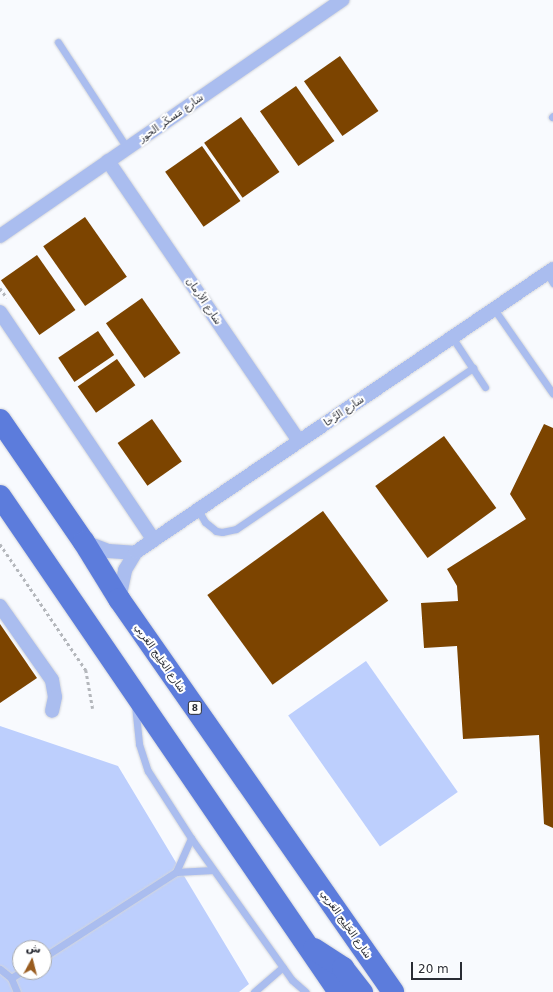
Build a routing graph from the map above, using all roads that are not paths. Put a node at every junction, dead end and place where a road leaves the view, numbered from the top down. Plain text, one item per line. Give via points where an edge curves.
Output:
1 (342, 0) edge
2 (58, 42) dead end
3 (127, 148) junction
4 (108, 161) junction
5 (0, 236) edge
6 (551, 275) edge
7 (494, 309) junction
8 (0, 312) edge
9 (452, 337) junction
10 (473, 368) junction
11 (486, 387) dead end
12 (553, 394) edge
13 (0, 420) edge
14 (299, 441) junction
15 (0, 496) edge
16 (198, 510) junction
17 (154, 540) junction
18 (84, 542) junction
19 (134, 553) junction
20 (119, 599) junction
21 (0, 606) edge
22 (136, 695) junction
23 (52, 711) dead end
24 (191, 838) junction
25 (213, 870) junction
26 (176, 872) junction
27 (306, 944) junction
28 (52, 952) edge
29 (283, 967) junction
30 (0, 969) edge
31 (11, 978) joint
32 (17, 992) edge
33 (254, 992) edge
34 (306, 992) edge
35 (338, 992) edge
36 (362, 992) edge
37 (394, 992) edge

1 - 3 street, شارع مَسكَر الحوز
2 - 3 lane
3 - 4 street, شارع مَسكَر الحوز
4 - 5 street, شارع مَسكَر الحوز
4 - 14 street, شارع الأزمان
6 - 7 street, شارع الرَّخا
7 - 9 street, شارع الرَّخا
7 - 12 lane
8 - 17 street
9 - 10 lane
9 - 14 street, شارع الرَّخا
10 - 11 lane
10 - 16 lane via 236,529 216,531 205,522
13 - 18 highway, شارع الخَلِيج العَربِي / 8
14 - 16 street, شارع الرَّخا
15 - 22 highway
16 - 17 street, شارع الرَّخا
17 - 19 street, شارع الرَّخا
18 - 19 street via 108,551
18 - 20 highway, شارع الخَلِيج العَربِي / 8
19 - 20 street, شارع الرَّخا via 125,570
20 - 37 highway, شارع الخَلِيج العَربِي / 8
21 - 23 street via 52,680 55,696
22 - 24 lane via 136,728 143,758
22 - 27 highway
24 - 25 lane
24 - 26 lane
25 - 26 lane
25 - 29 lane
26 - 28 lane
27 - 35 highway
27 - 36 highway via 343,968
29 - 33 lane
29 - 34 lane via 292,980
30 - 31 lane
31 - 32 lane

